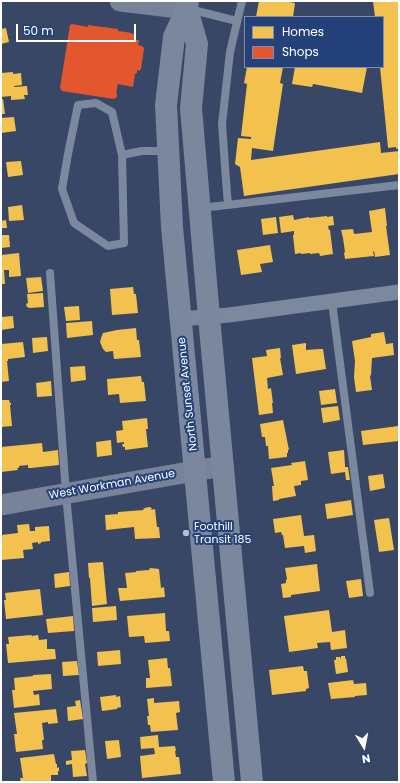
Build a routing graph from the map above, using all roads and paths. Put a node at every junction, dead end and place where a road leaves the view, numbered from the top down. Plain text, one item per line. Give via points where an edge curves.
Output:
1 (120, 1) edge
2 (242, 1) edge
3 (188, 5) edge
4 (237, 21) junction
5 (168, 150) junction
6 (122, 155) junction
7 (399, 185) edge
8 (228, 205) junction
9 (200, 208) junction
10 (50, 273) dead end
11 (399, 292) edge
12 (332, 302) junction
13 (209, 317) junction
14 (180, 319) junction
15 (223, 466) junction
16 (195, 471) junction
17 (66, 494) junction
18 (1, 505) edge
19 (370, 594) dead end
20 (93, 782) edge
21 (224, 782) edge
22 (252, 782) edge

1 - 3 street
2 - 4 lane
3 - 4 lane
3 - 5 main road, North Sunset Avenue via 174,38 166,105
3 - 9 main road via 197,44 191,108
4 - 8 lane via 230,52 222,124
5 - 6 lane
5 - 14 main road, North Sunset Avenue
6 - 6 lane via 112,112 96,103 78,105 62,189 74,222 108,246 124,243
7 - 8 lane
8 - 9 lane
9 - 13 main road
10 - 17 lane
11 - 12 street
12 - 13 street
12 - 19 lane
13 - 14 street
13 - 15 main road
14 - 16 main road, North Sunset Avenue
15 - 16 street, West Workman Avenue
15 - 22 main road
16 - 17 street, West Workman Avenue
16 - 21 main road, North Sunset Avenue
17 - 18 street, West Workman Avenue
17 - 20 lane

